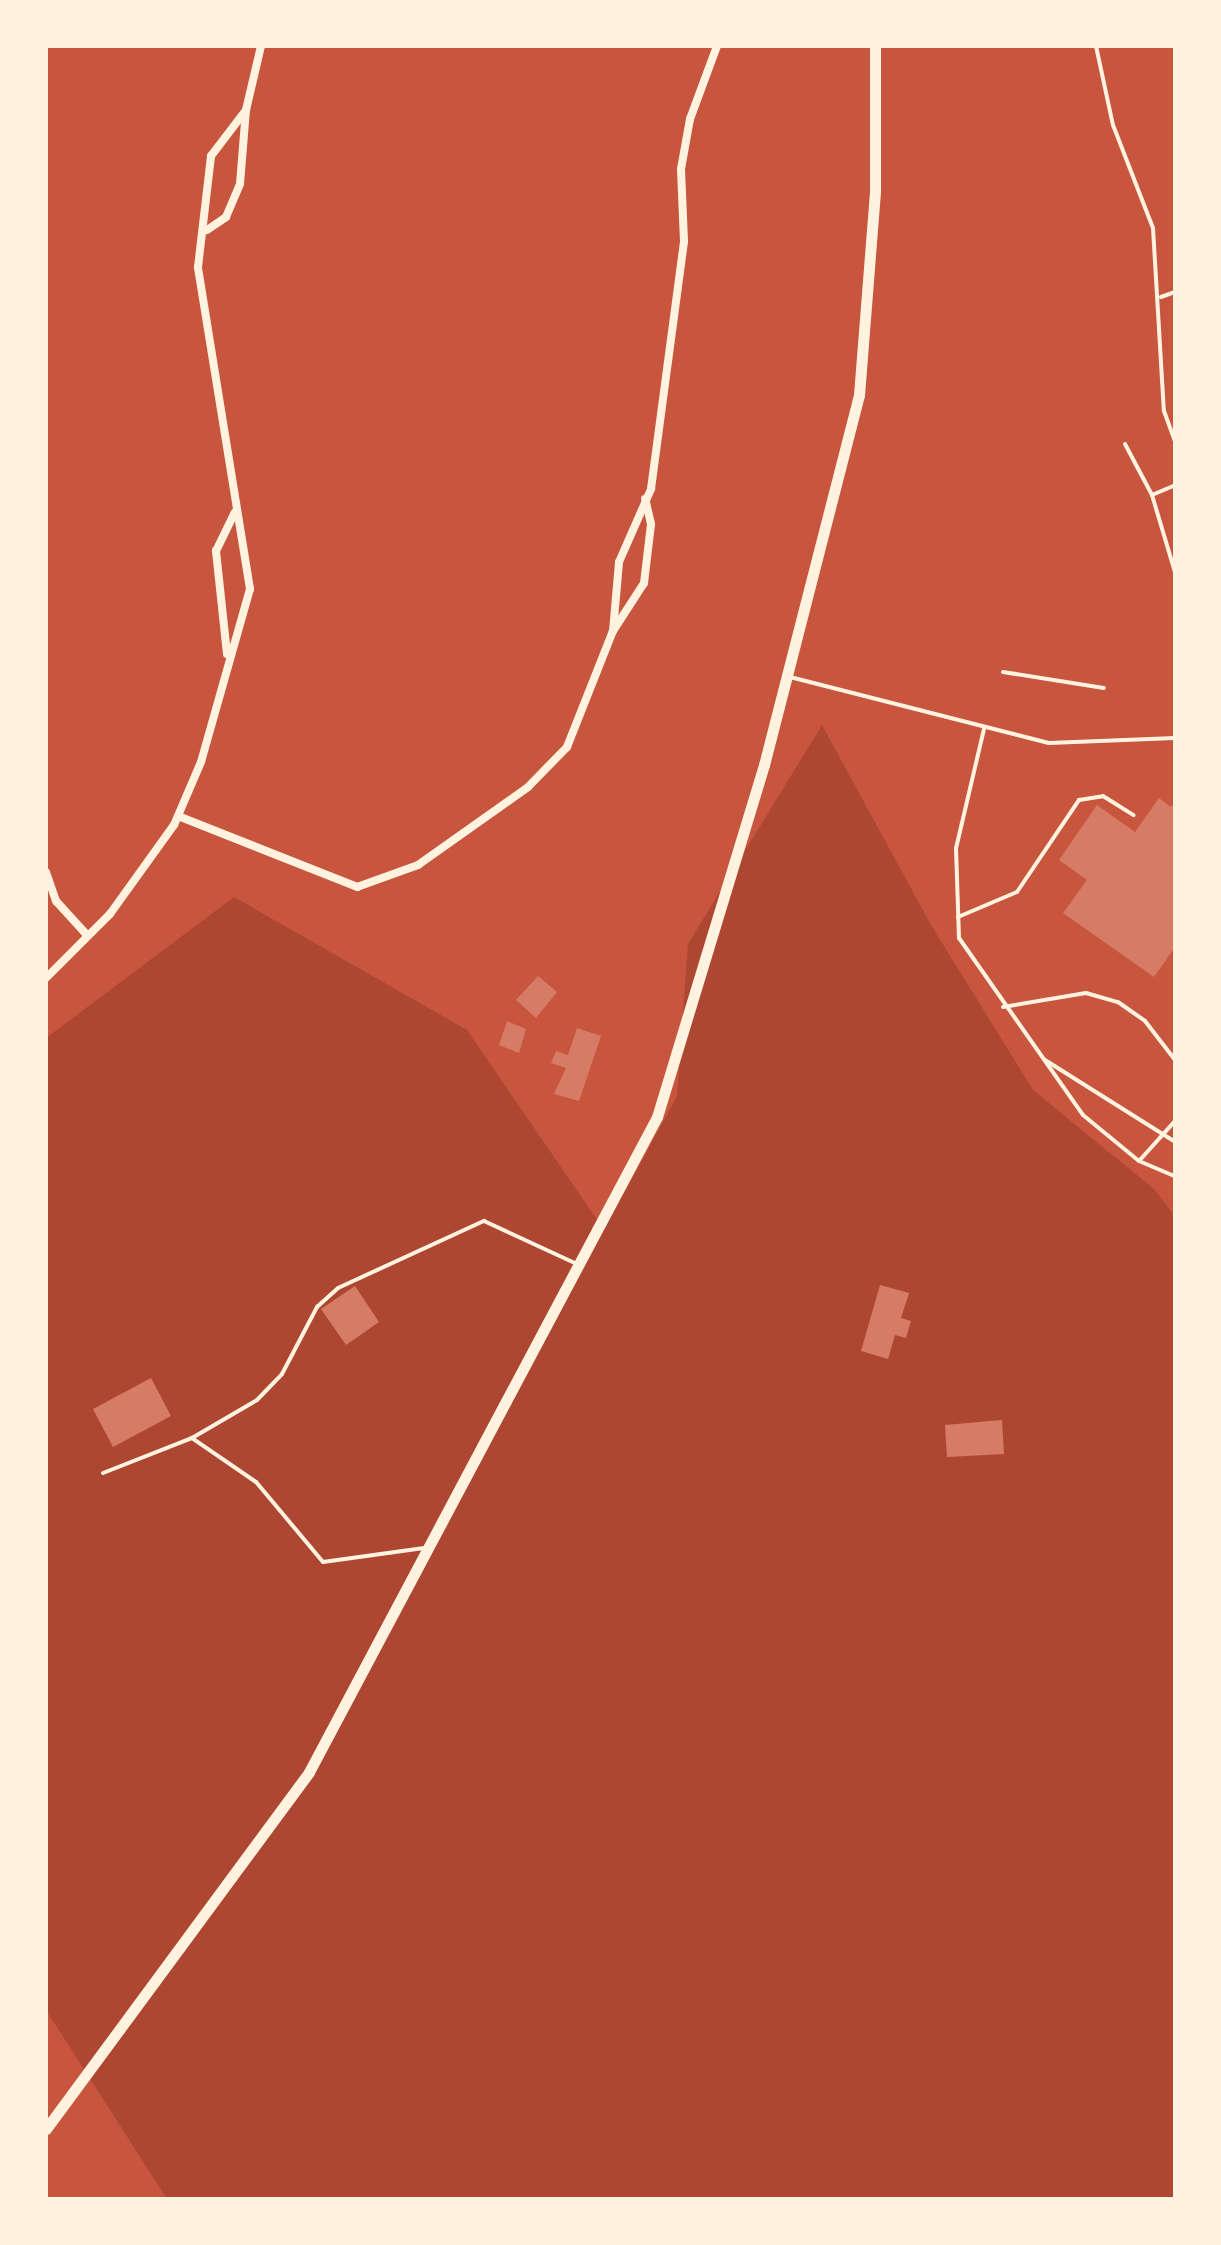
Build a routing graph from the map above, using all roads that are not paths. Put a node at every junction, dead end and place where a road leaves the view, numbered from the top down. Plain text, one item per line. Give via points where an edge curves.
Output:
1 (261, 46) edge
2 (717, 46) edge
3 (875, 46) edge
4 (1096, 46) edge
5 (246, 110) junction
6 (207, 230) junction
7 (1175, 292) edge
8 (1161, 297) junction
9 (1175, 442) edge
10 (1125, 444) dead end
11 (1175, 485) edge
12 (1152, 495) junction
13 (645, 499) junction
14 (235, 512) junction
15 (1175, 572) edge
16 (613, 631) junction
17 (227, 654) junction
18 (1003, 672) dead end
19 (788, 676) junction
20 (1104, 688) dead end
21 (984, 729) junction
22 (1175, 738) edge
23 (1134, 815) dead end
24 (178, 816) junction
25 (46, 872) edge
26 (958, 917) junction
27 (88, 936) junction
28 (46, 978) edge
29 (1003, 1007) junction
30 (1040, 1056) junction
31 (1175, 1060) edge
32 (1175, 1121) edge
33 (1161, 1136) junction
34 (1175, 1142) edge
35 (1139, 1161) junction
36 (1175, 1176) edge
37 (581, 1266) junction
38 (192, 1438) junction
39 (103, 1473) dead end
40 (432, 1550) junction
41 (46, 2129) edge

1 - 5 street
2 - 13 street via 690,119 681,169 684,241 651,489
3 - 19 street via 875,191 859,395
4 - 8 lane via 1113,125 1153,228
5 - 6 street via 211,156
5 - 6 street via 240,184 226,217
6 - 14 street via 198,267
7 - 8 lane
8 - 9 lane via 1164,411
10 - 12 lane
11 - 12 lane
12 - 15 lane
13 - 16 street via 619,562
13 - 16 street via 651,524 644,583
14 - 17 street via 216,551
14 - 17 street via 250,589
16 - 24 street via 567,747 528,787 387,880 357,887 317,877
17 - 24 street via 201,762
18 - 20 lane
19 - 21 lane
19 - 37 street via 690,1024 657,1117
21 - 22 lane via 1049,743
21 - 26 lane via 956,848
23 - 26 lane via 1103,796 1079,800 1017,892
24 - 27 street
25 - 27 street via 56,901
26 - 29 lane via 959,938
27 - 28 street
29 - 30 lane
29 - 31 lane via 1043,996 1097,996 1145,1021
30 - 33 lane
30 - 35 lane via 1083,1115
32 - 33 lane
33 - 34 lane
33 - 35 lane
35 - 36 lane
37 - 38 lane via 484,1221 338,1288 317,1307 282,1374 257,1400
37 - 40 street
38 - 39 lane via 168,1454
38 - 40 lane via 256,1482 323,1562 409,1545
40 - 41 street via 309,1772

